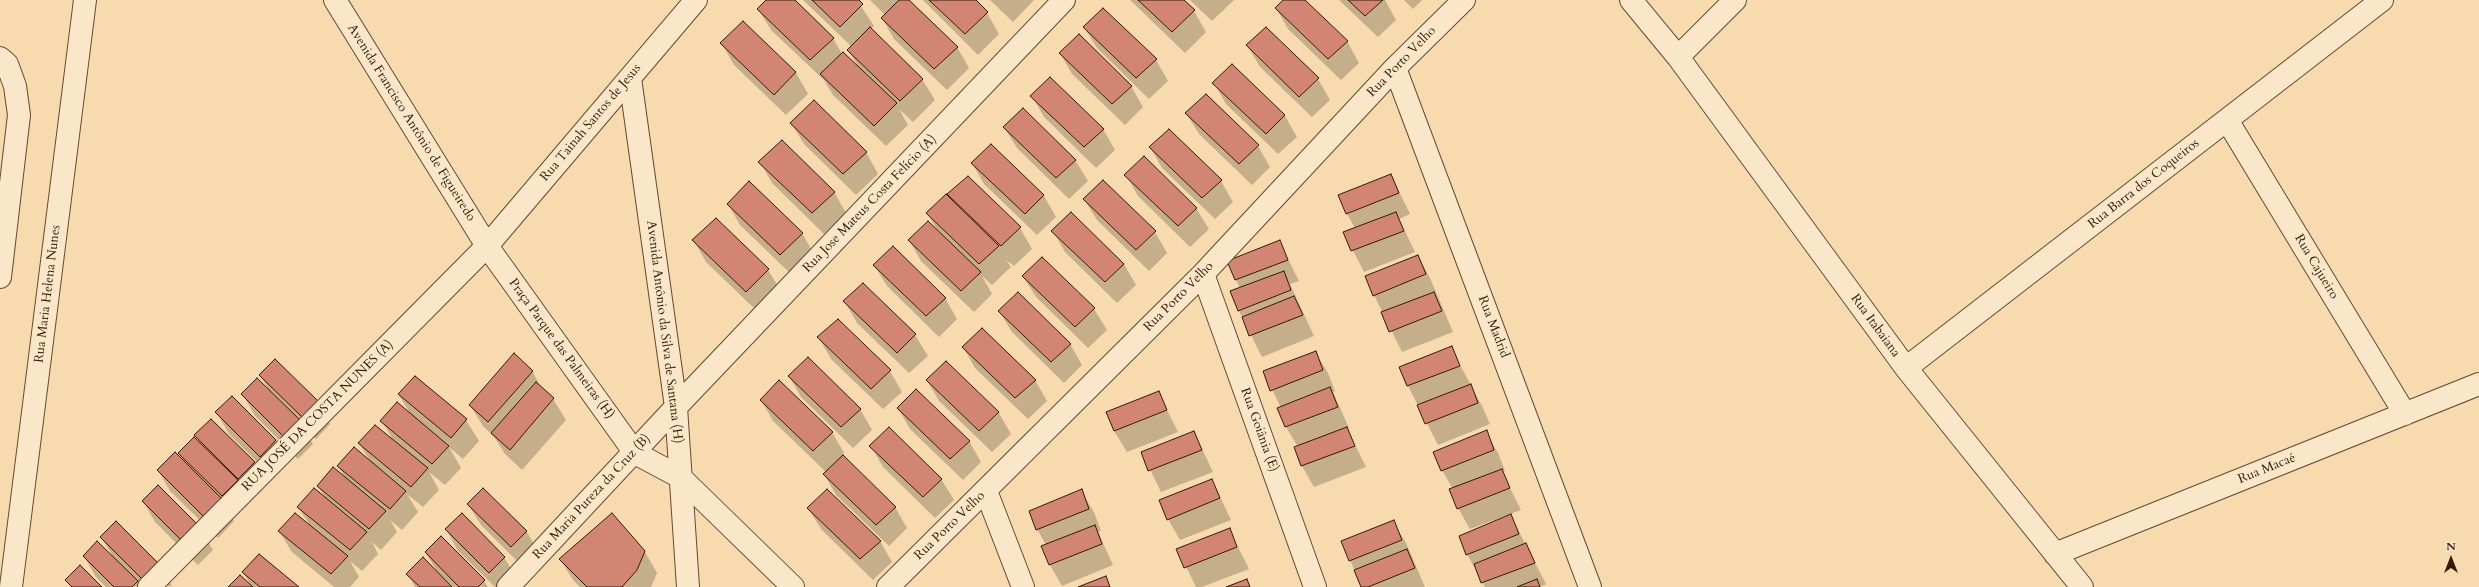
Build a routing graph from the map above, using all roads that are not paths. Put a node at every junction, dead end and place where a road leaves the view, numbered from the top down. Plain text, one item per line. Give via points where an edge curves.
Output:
1 (85, 0) edge
2 (335, 0) edge
3 (696, 0) edge
4 (1064, 0) edge
5 (1464, 0) edge
6 (1632, 0) edge
7 (1735, 0) edge
8 (2382, 0) edge
9 (1678, 58) junction
10 (3, 61) edge
11 (1395, 68) junction
12 (630, 78) junction
13 (2227, 120) junction
14 (487, 246) junction
15 (1203, 274) junction
16 (0, 277) edge
17 (1906, 368) junction
18 (2479, 384) edge
19 (676, 407) junction
20 (2405, 414) junction
21 (635, 453) junction
22 (680, 477) junction
23 (986, 491) junction
24 (2056, 554) junction
25 (11, 587) edge
26 (149, 587) edge
27 (508, 587) edge
28 (688, 587) edge
29 (793, 587) edge
30 (888, 587) edge
31 (1023, 587) edge
32 (1315, 587) edge
33 (1590, 587) edge
34 (2082, 587) edge

1 - 25 street, Rua Maria Helena Nunes
2 - 14 street, Avenida Francisco Antônio de Figueiredo
3 - 12 street, Rua Tainah Santos de Jesus
4 - 19 street, Rua Jose Mateus Costa Felício (A)
5 - 11 street, Rua Porto Velho
6 - 9 street, Rua Itabaiana
7 - 9 street
8 - 13 street, Rua Barra dos Coqueiros
9 - 17 street, Rua Itabaiana
10 - 16 street via 15,86 19,115
11 - 15 street, Rua Porto Velho
11 - 33 street, Rua Madrid
12 - 14 street, Rua Tainah Santos de Jesus
12 - 19 street, Avenida Antônio da Silva de Santana (H)
13 - 17 street, Rua Barra dos Coqueiros
13 - 20 street, Rua Cajueiro
14 - 21 street, Praça Parque das Palmeiras (H)
14 - 26 street, RUA JOSÉ DA COSTA NUNES (A)
15 - 23 street, Rua Porto Velho
15 - 32 street, Rua Goiânia (E)
17 - 24 street, Rua Itabaiana
18 - 20 street, Rua Macaé
19 - 21 street, Rua Maria Pureza da Cruz (B)
19 - 22 street, Avenida Antônio da Silva de Santana (H)
20 - 24 street, Rua Macaé
21 - 22 street
21 - 27 street, Rua Maria Pureza da Cruz (B)
22 - 28 street, Avenida Antônio da Silva de Santana (H)
22 - 29 street
23 - 30 street, Rua Porto Velho
23 - 31 street
24 - 34 street, Rua Itabaiana

